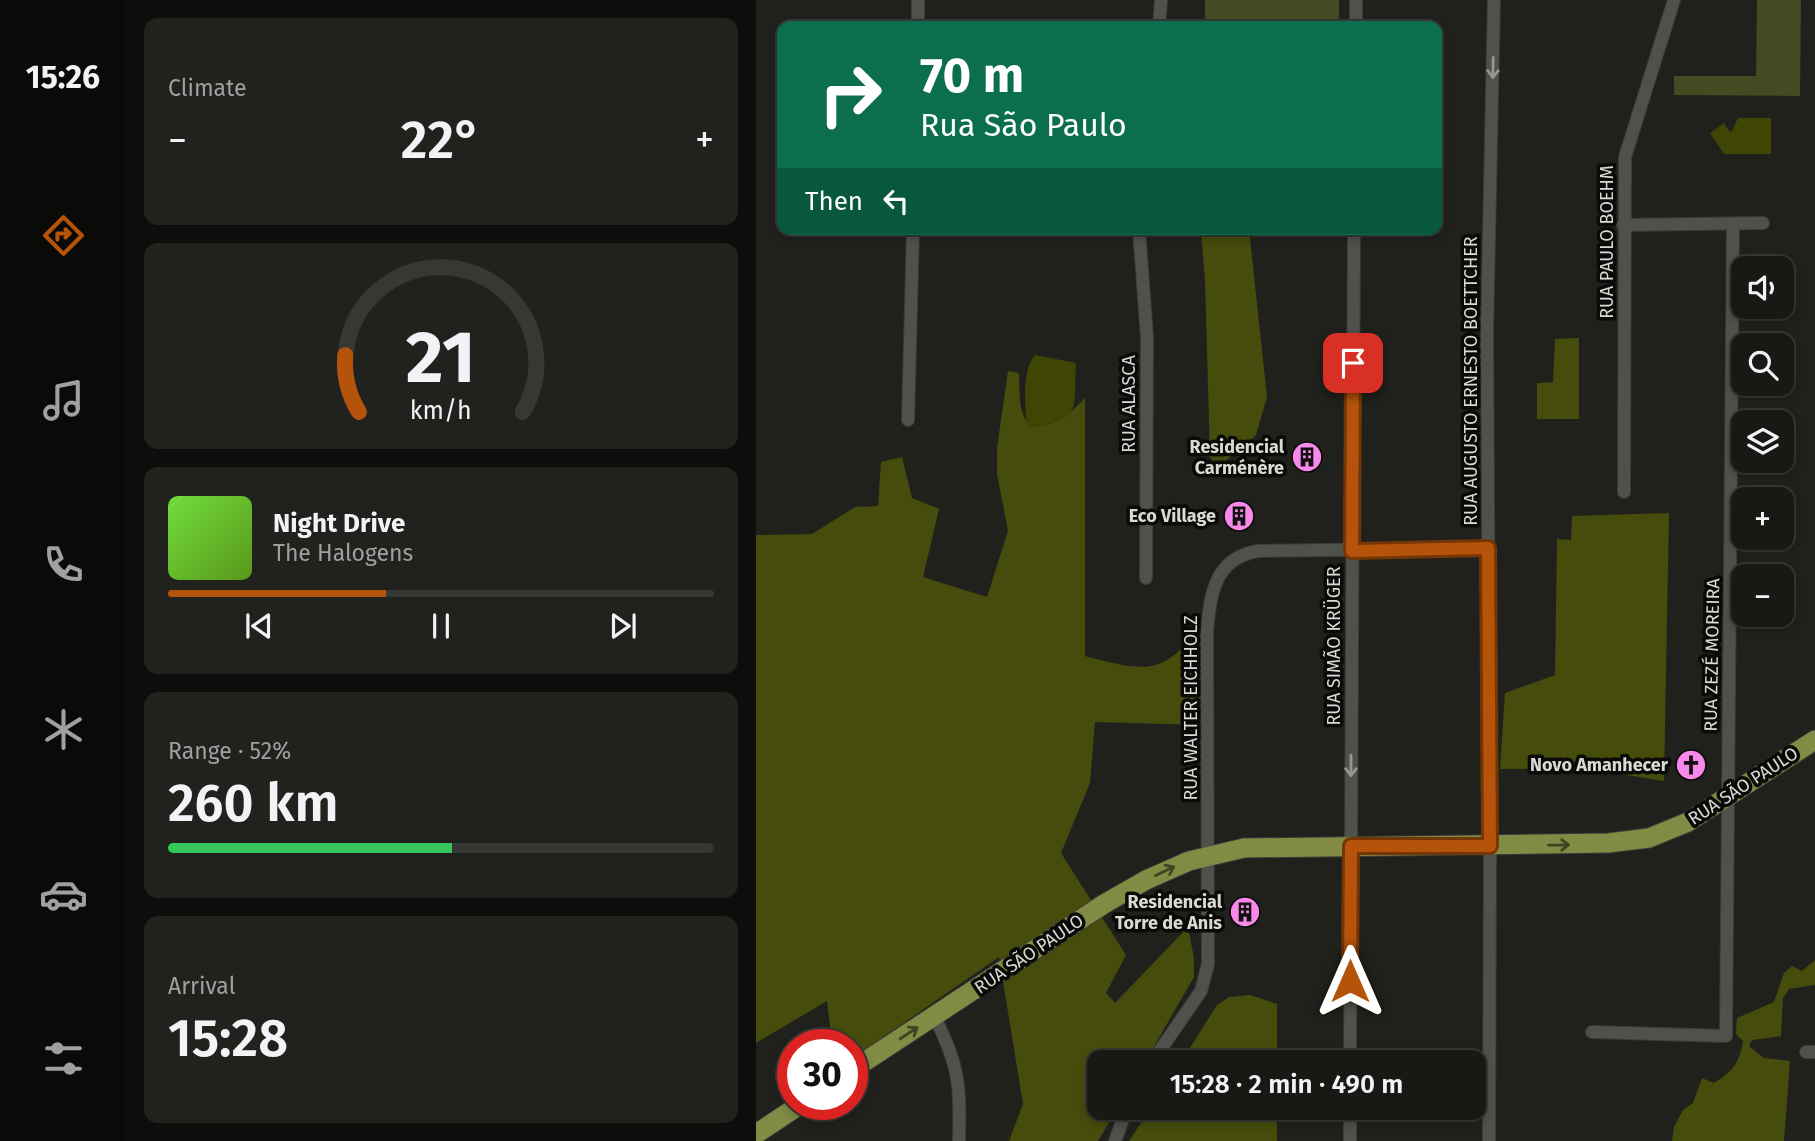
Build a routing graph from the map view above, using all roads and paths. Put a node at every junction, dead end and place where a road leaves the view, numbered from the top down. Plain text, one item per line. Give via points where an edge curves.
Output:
1 (918, 0) edge
2 (1161, 0) edge
3 (1356, 0) edge
4 (1494, 0) edge
5 (1674, 0) edge
6 (918, 21) edge
7 (1159, 21) edge
8 (1356, 21) edge
9 (1733, 223) junction
10 (1763, 223) dead end
11 (1623, 225) junction
12 (913, 235) edge
13 (1139, 235) edge
14 (1354, 235) edge
15 (908, 420) dead end
16 (1624, 492) dead end
17 (1488, 548) junction
18 (1352, 551) junction
19 (1146, 578) dead end
20 (1815, 740) edge
21 (1728, 797) junction
22 (1351, 846) junction
23 (1490, 846) junction
24 (1209, 855) junction
25 (934, 1016) junction
26 (1592, 1032) dead end
27 (1160, 1050) edge
28 (1350, 1050) edge
29 (868, 1059) edge
30 (777, 1120) edge
31 (1123, 1120) edge
32 (1350, 1120) edge
33 (756, 1134) edge
34 (959, 1141) edge
35 (1115, 1141) edge
36 (1350, 1141) edge
37 (1489, 1141) edge

1 - 6 street
2 - 7 street
3 - 8 street
4 -> 17 street, RUA AUGUSTO ERNESTO BOETTCHER
5 - 11 street, RUA PAULO BOEHM via 1627,143
9 - 10 street
9 - 11 street
9 - 21 street, RUA ZEZÉ MOREIRA
11 - 16 street, RUA PAULO BOEHM
12 - 15 street
13 - 19 street, RUA ALASCA via 1147,337
14 - 18 street, RUA SIMÃO KRÜGER
17 - 18 street, RUA WALTER EICHHOLZ
17 - 23 street, RUA AUGUSTO ERNESTO BOETTCHER
18 -> 22 street, RUA SIMÃO KRÜGER
18 - 24 street, RUA WALTER EICHHOLZ via 1245,553 1220,574 1210,601 1207,633
20 - 21 main road, RUA SÃO PAULO
23 -> 21 main road, RUA SÃO PAULO via 1635,841 1669,831
21 - 26 street, RUA ZEZÉ MOREIRA via 1726,1036
22 - 23 main road, RUA SÃO PAULO
22 - 24 main road, RUA SÃO PAULO via 1244,848
22 - 28 street, RUA SIMÃO KRÜGER
23 - 37 street, RUA AUGUSTO ERNESTO BOETTCHER
25 -> 24 main road, RUA SÃO PAULO via 1104,904 1167,870
24 - 27 street, RUA WALTER EICHHOLZ via 1205,977
29 -> 25 main road, RUA SÃO PAULO
25 - 34 street via 958,1076
30 - 33 main road
31 - 35 street
32 - 36 street

